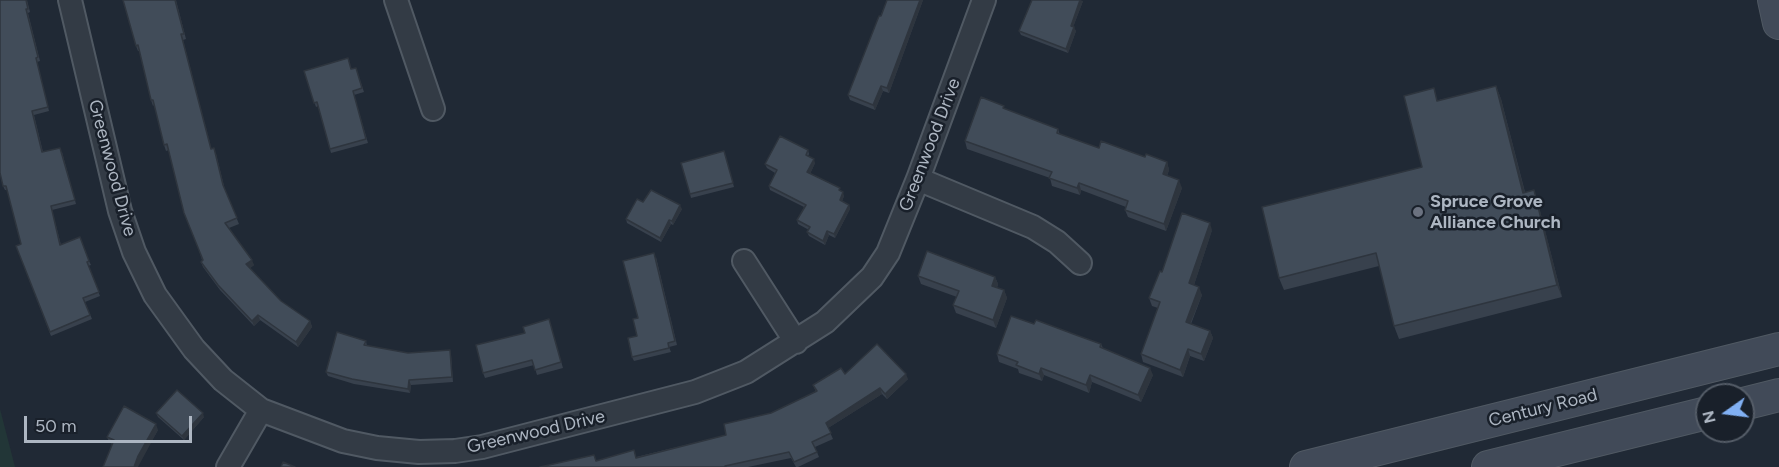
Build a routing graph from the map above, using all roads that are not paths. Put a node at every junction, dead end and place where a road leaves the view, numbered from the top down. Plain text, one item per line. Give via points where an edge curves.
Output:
1 (70, 0) edge
2 (396, 0) edge
3 (984, 0) edge
4 (1774, 0) edge
5 (1779, 22) edge
6 (432, 109) dead end
7 (918, 179) junction
8 (744, 261) dead end
9 (1080, 263) dead end
10 (795, 342) junction
11 (1779, 349) edge
12 (1779, 395) edge
13 (1755, 401) edge
14 (261, 410) junction
15 (1695, 416) edge
16 (228, 467) edge
17 (1306, 467) edge
18 (1488, 467) edge

1 - 14 street, Greenwood Drive via 120,211 134,252 155,295 194,349 223,380
2 - 6 street
3 - 7 street, Greenwood Drive
4 - 5 main road
7 - 9 street via 1033,227
7 - 10 street, Greenwood Drive via 888,253 872,277 825,322
8 - 10 street
10 - 14 street, Greenwood Drive via 746,372 695,392 456,451 419,452 343,441
11 - 17 main road, Century Road
12 - 13 main road
14 - 16 street
15 - 18 main road

